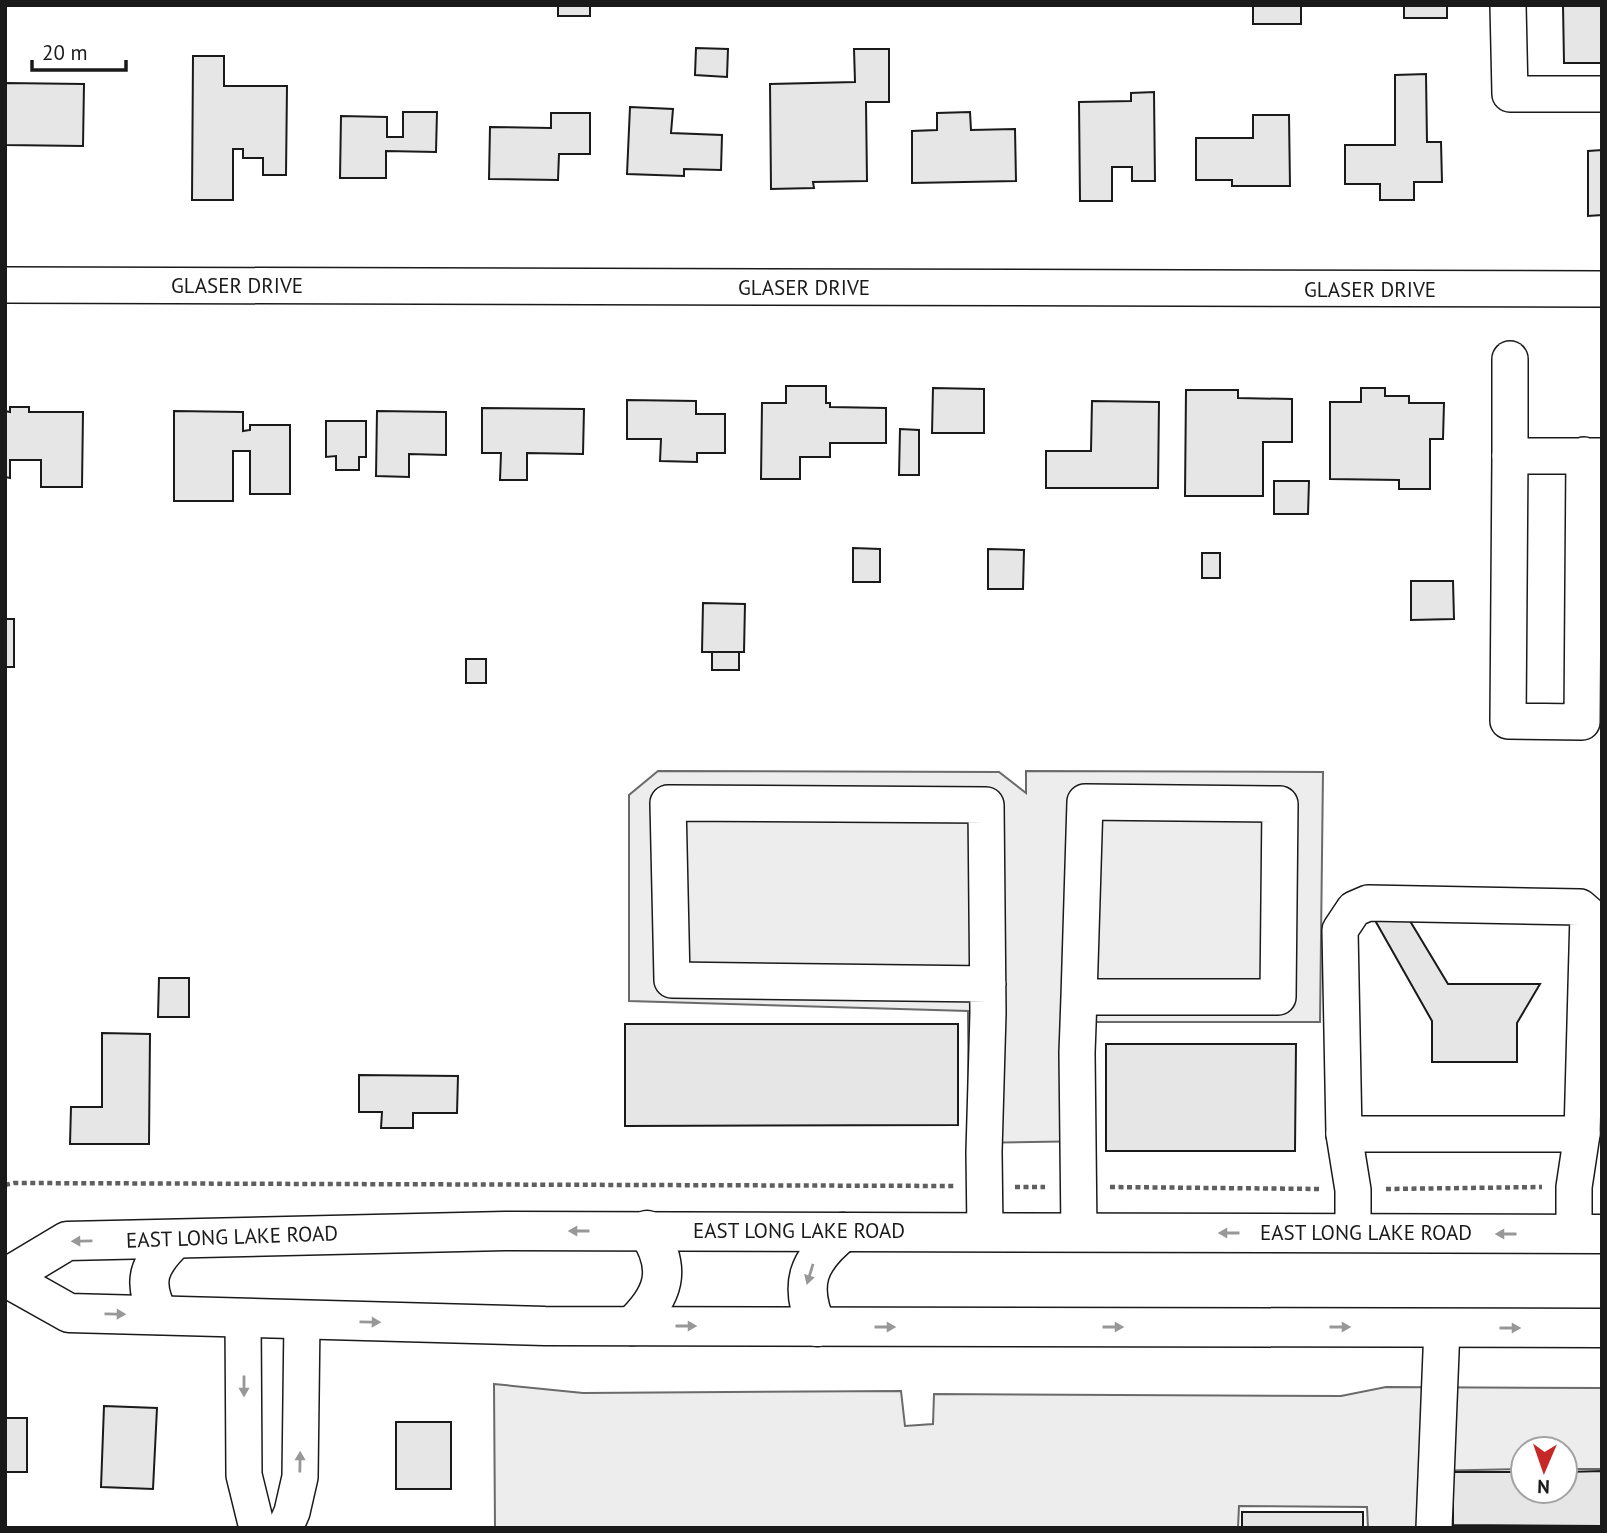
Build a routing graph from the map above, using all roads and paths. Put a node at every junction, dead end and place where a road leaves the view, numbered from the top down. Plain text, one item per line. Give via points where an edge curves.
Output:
1 (1508, 5) edge
2 (1602, 94) edge
3 (5, 285) edge
4 (1602, 289) edge
5 (1510, 359) dead end
6 (1510, 456) junction
7 (1593, 456) edge
8 (988, 984) junction
9 (1079, 997) junction
10 (1344, 1134) junction
11 (1582, 1134) junction
12 (5, 1185) edge
13 (984, 1187) junction
14 (1078, 1187) junction
15 (1574, 1187) junction
16 (1353, 1190) junction
17 (647, 1230) junction
18 (843, 1231) junction
19 (985, 1232) junction
20 (1079, 1233) junction
21 (1353, 1233) junction
22 (1588, 1234) edge
23 (175, 1239) junction
24 (6, 1277) edge
25 (159, 1315) junction
26 (243, 1318) junction
27 (302, 1320) junction
28 (632, 1326) junction
29 (817, 1326) junction
30 (1442, 1327) junction
31 (1602, 1328) edge
32 (257, 1528) edge
33 (285, 1528) edge
34 (1434, 1528) edge

1 - 2 street via 1510,94
3 - 4 street, GLASER DRIVE
5 - 6 street
6 - 7 street
6 - 7 street via 1508,721 1582,722
8 - 8 street via 986,805 668,803 672,980
8 - 13 street
9 - 9 street via 1278,997 1280,804 1085,802
9 - 14 street
10 - 11 street
10 - 11 street via 1340,930 1354,909 1368,903 1585,910
10 - 16 street
11 - 15 street
12 - 13 path
13 - 14 path
13 - 19 street
14 - 16 path
14 - 20 street
15 - 16 path
15 - 22 street
16 - 21 street
17 - 18 main road, EAST LONG LAKE ROAD
17 -> 23 main road, EAST LONG LAKE ROAD
17 - 28 main road via 662,1258 663,1272 654,1302
18 - 19 main road, EAST LONG LAKE ROAD
18 -> 29 main road via 814,1260 806,1284 809,1310
19 - 20 main road, EAST LONG LAKE ROAD
21 -> 20 main road, EAST LONG LAKE ROAD
22 -> 21 main road, EAST LONG LAKE ROAD
23 -> 24 main road, EAST LONG LAKE ROAD via 67,1241
23 - 25 main road via 152,1268 151,1300
24 -> 25 main road, EAST LONG LAKE ROAD via 69,1313
25 - 26 main road, EAST LONG LAKE ROAD
26 - 27 main road, EAST LONG LAKE ROAD
26 -> 32 street via 244,1475
27 -> 28 main road, EAST LONG LAKE ROAD
33 -> 27 street via 300,1477
28 -> 29 main road, EAST LONG LAKE ROAD
29 -> 30 main road, EAST LONG LAKE ROAD
30 -> 31 main road, EAST LONG LAKE ROAD
30 - 34 street

